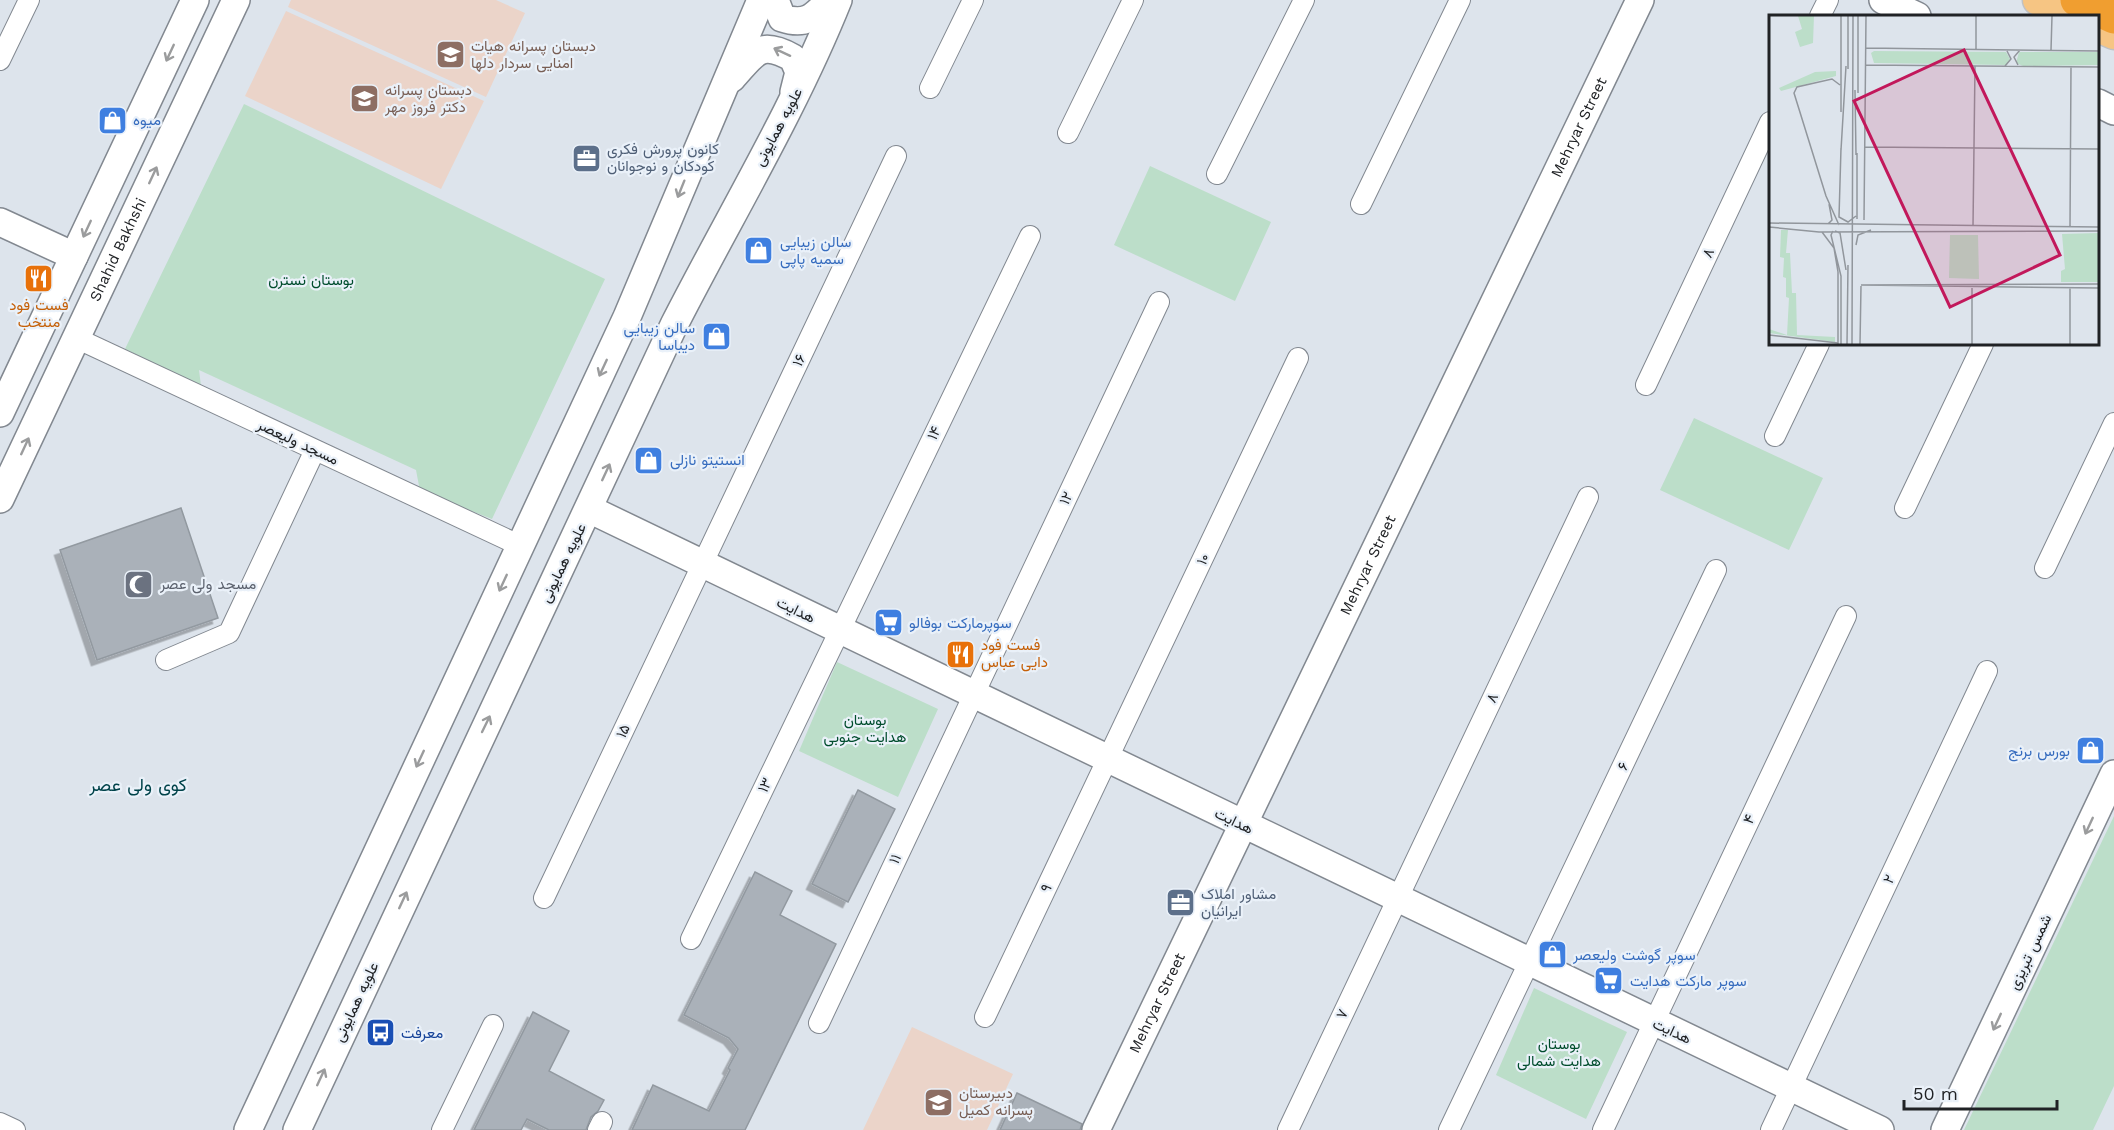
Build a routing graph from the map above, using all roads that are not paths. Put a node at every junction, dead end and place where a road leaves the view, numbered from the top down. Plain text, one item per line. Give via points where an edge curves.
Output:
1 (29, 0) edge
2 (195, 0) edge
3 (236, 0) edge
4 (761, 0) edge
5 (775, 0) edge
6 (830, 0) edge
7 (838, 0) edge
8 (973, 0) edge
9 (1133, 0) edge
10 (1304, 0) edge
11 (1460, 0) edge
12 (1640, 0) edge
13 (1828, 0) edge
14 (1883, 0) edge
15 (2038, 0) edge
16 (2077, 0) edge
17 (1820, 15) edge
18 (1915, 15) edge
19 (2073, 15) edge
20 (2114, 17) edge
21 (2099, 28) edge
22 (2114, 34) edge
23 (0, 60) edge
24 (930, 88) dead end
25 (720, 91) junction
26 (792, 102) junction
27 (2099, 104) edge
28 (2114, 111) edge
29 (1769, 124) edge
30 (1068, 133) dead end
31 (896, 156) dead end
32 (1217, 174) dead end
33 (1361, 204) dead end
34 (0, 222) edge
35 (1030, 236) dead end
36 (74, 256) junction
37 (1159, 302) dead end
38 (75, 338) junction
39 (1820, 345) edge
40 (1983, 345) edge
41 (1298, 358) dead end
42 (1646, 385) dead end
43 (0, 413) edge
44 (2114, 423) edge
45 (1774, 436) dead end
46 (315, 450) junction
47 (1588, 497) dead end
48 (0, 499) edge
49 (1905, 508) dead end
50 (589, 509) junction
51 (521, 546) junction
52 (702, 564) junction
53 (2045, 568) dead end
54 (1716, 570) dead end
55 (1846, 616) dead end
56 (838, 630) junction
57 (166, 660) dead end
58 (1987, 671) dead end
59 (972, 695) junction
60 (1107, 760) junction
61 (2114, 774) edge
62 (1243, 826) junction
63 (544, 898) dead end
64 (1397, 899) junction
65 (691, 939) dead end
66 (1530, 962) junction
67 (985, 1017) dead end
68 (1653, 1022) junction
69 (819, 1023) dead end
70 (493, 1025) dead end
71 (1791, 1087) junction
72 (0, 1123) edge
73 (15, 1130) edge
74 (248, 1130) edge
75 (297, 1130) edge
76 (442, 1130) edge
77 (1096, 1130) edge
78 (1288, 1130) edge
79 (1449, 1130) edge
80 (1603, 1130) edge
81 (1771, 1130) edge
82 (1880, 1130) edge
83 (1946, 1130) edge

1 - 23 street
2 -> 36 street
38 -> 3 street, Shahid Bakhshi
4 - 25 street
5 - 6 street via 782,18 796,23 810,19
7 - 26 street, علویه همایونی
8 - 24 street
9 - 30 street
10 - 32 street
11 - 33 street
12 - 62 street, Mehryar Street
13 - 17 street
14 - 18 street
15 - 19 main road
16 - 20 highway
21 - 22 main road
26 -> 25 street via 799,72 793,58 775,48 762,49 750,58
25 -> 51 street via 627,317
50 -> 26 street, علویه همایونی via 674,325
27 - 28 street
29 - 42 street, ۸
31 - 52 street, ۱۶
34 - 36 street
35 - 56 street, ۱۴
36 - 43 street
37 - 59 street, ۱۲
38 - 46 street, مسجد ولیعصر
48 -> 38 street, Shahid Bakhshi
39 - 45 street
40 - 49 street
41 - 60 street, ۱۰
44 - 53 street
46 - 51 street, مسجد ولیعصر
46 - 57 street via 229,633
47 - 64 street, ۸
50 - 52 street, هدایت
75 -> 50 street, علویه همایونی
51 -> 74 street
52 - 56 street, هدایت
52 - 63 street, ۱۵
54 - 66 street, ۶
55 - 68 street, ۴
56 - 59 street, هدایت
56 - 65 street, ۱۳
58 - 71 street, ۲
59 - 60 street, هدایت
59 - 69 street, ۱۱
60 - 62 street, هدایت
60 - 67 street, ۹
61 -> 83 street, شمس تبریزی
62 - 64 street, هدایت
62 - 77 street, Mehryar Street
64 - 66 street, هدایت
64 - 78 street, ۷
66 - 68 street, هدایت
66 - 79 street, ۶
68 - 71 street, هدایت
68 - 80 street, ۴
70 - 76 street
71 - 81 street, ۲
71 - 82 street, هدایت
72 - 73 street

